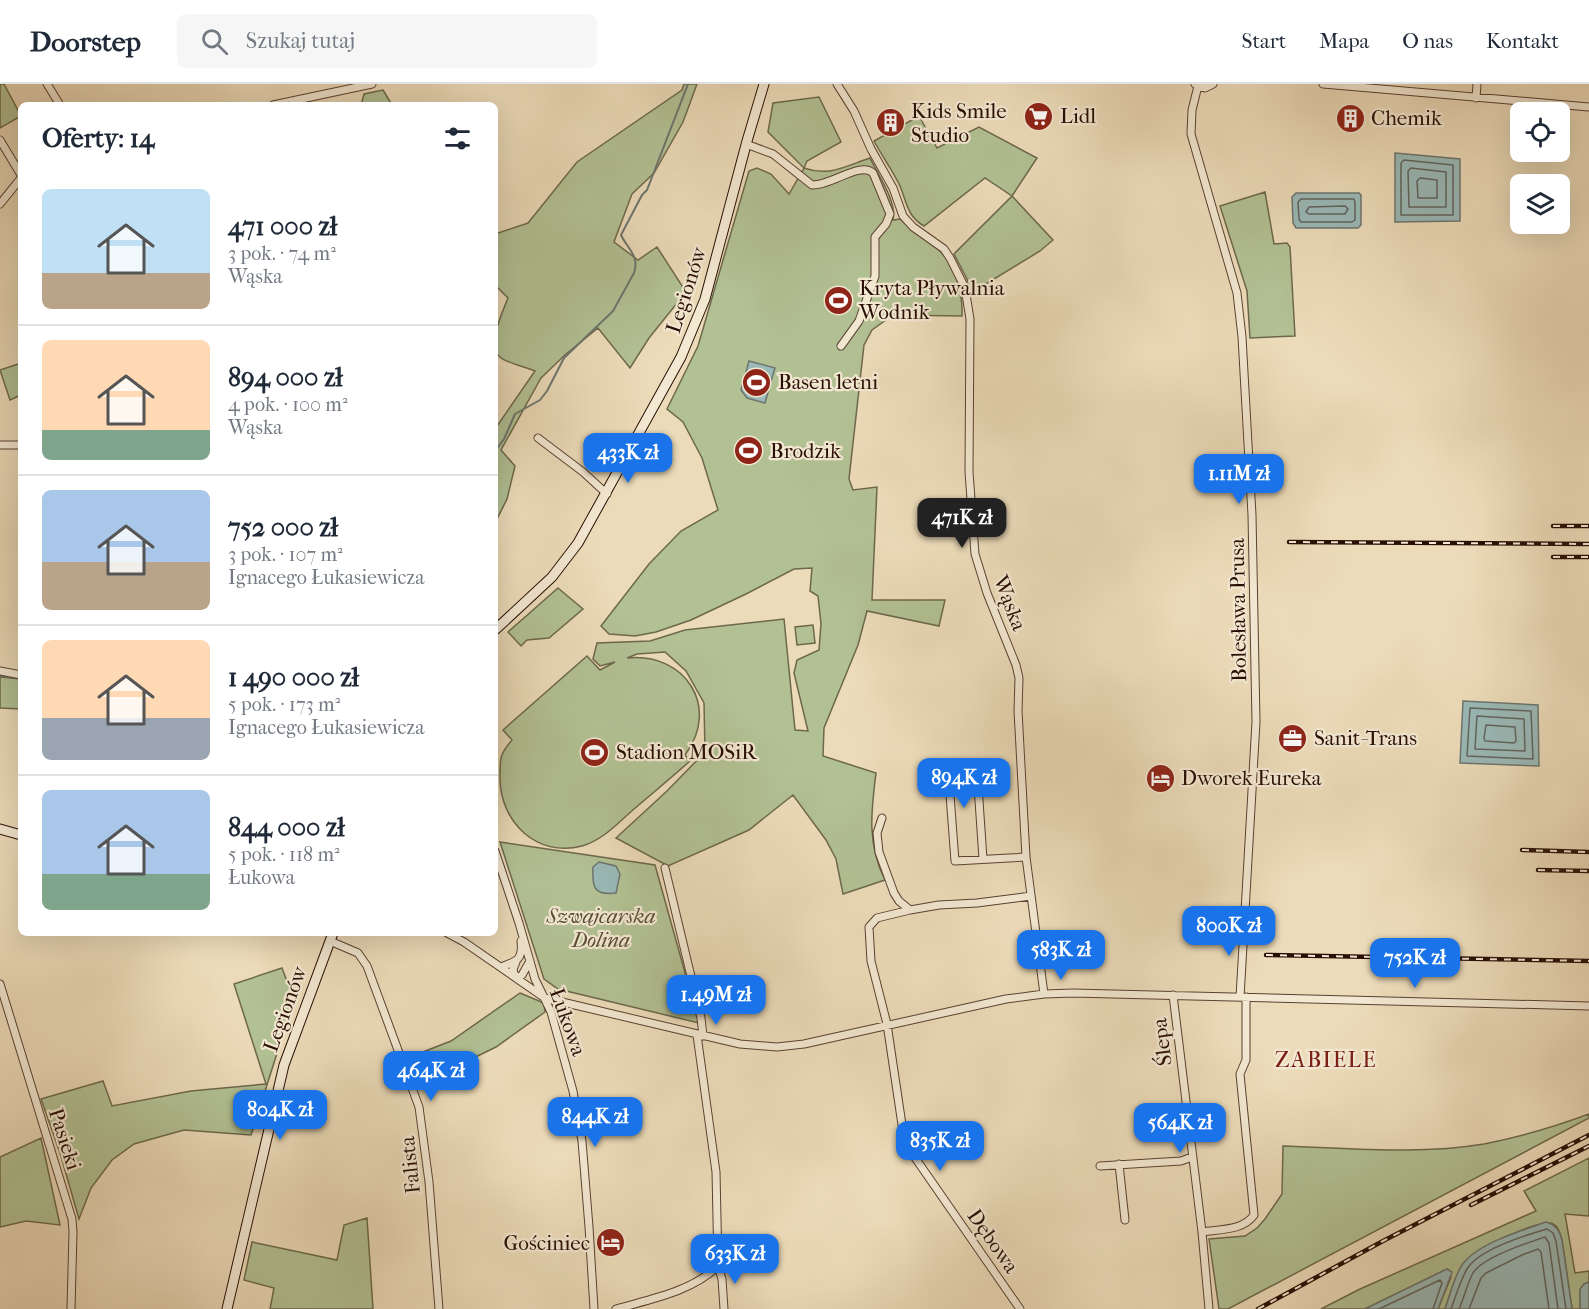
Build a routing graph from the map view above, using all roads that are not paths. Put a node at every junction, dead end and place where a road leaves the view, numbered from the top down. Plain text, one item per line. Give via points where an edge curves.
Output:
1 (47, 84) edge
2 (372, 84) edge
3 (764, 84) edge
4 (837, 84) edge
5 (1213, 84) edge
6 (1323, 84) edge
7 (1477, 84) edge
8 (1196, 85) edge
9 (1476, 98) junction
10 (58, 102) edge
11 (295, 102) edge
12 (1589, 107) edge
13 (0, 140) edge
14 (746, 144) junction
15 (18, 172) edge
16 (18, 181) edge
17 (0, 204) edge
18 (902, 213) junction
19 (890, 214) junction
20 (841, 346) dead end
21 (537, 438) dead end
22 (18, 445) edge
23 (0, 446) edge
24 (607, 494) junction
25 (498, 627) edge
26 (0, 671) edge
27 (18, 674) edge
28 (882, 818) dead end
29 (0, 829) edge
30 (18, 834) edge
31 (1026, 856) junction
32 (984, 859) junction
33 (498, 860) edge
34 (665, 868) dead end
35 (1031, 896) junction
36 (910, 910) junction
37 (519, 923) junction
38 (452, 936) edge
39 (332, 937) edge
40 (530, 961) junction
41 (516, 962) junction
42 (501, 967) junction
43 (515, 977) junction
44 (0, 984) edge
45 (1044, 994) junction
46 (1173, 995) junction
47 (1243, 997) junction
48 (546, 998) junction
49 (1589, 1005) edge
50 (887, 1024) junction
51 (700, 1036) junction
52 (1192, 1157) junction
53 (1119, 1164) junction
54 (1100, 1166) dead end
55 (1125, 1221) dead end
56 (1202, 1232) junction
57 (718, 1266) junction
58 (72, 1309) edge
59 (227, 1309) edge
60 (439, 1309) edge
61 (594, 1309) edge
62 (616, 1309) edge
63 (724, 1309) edge
64 (1020, 1309) edge
65 (1209, 1309) edge

1 - 10 street
2 - 11 street
3 - 14 street, Legionów
4 - 18 street, Wąska via 893,188
5 - 8 street via 1205,88
6 - 9 street
7 - 9 street
8 - 47 street, Bolesława Prusa via 1191,134 1237,293 1252,515 1256,722
9 - 12 street
13 - 15 street
14 - 19 street via 773,154 812,185 830,183 862,168 868,169
14 - 24 street, Legionów via 698,320
16 - 17 street
18 - 19 street
18 - 31 street, Wąska via 912,227 944,249 968,300 969,472 975,554 1019,678
19 - 20 street via 875,237 875,276 859,321
21 - 24 street
22 - 23 street
24 - 25 street, Legionów via 552,577
26 - 27 street
28 - 36 street via 877,833 879,852 894,893
29 - 30 street
31 - 32 street
31 - 35 street, Wąska
32 - 32 street via 955,861 949,782 971,781 978,786
33 - 37 street, Łukowa
34 - 51 street via 701,1018
35 - 36 street, Dębowa
35 - 45 street, Wąska
36 - 50 street, Dębowa via 877,918 869,927 872,970
37 - 40 street, Łukowa
37 - 41 street, Łukowa via 522,949
38 - 42 street
39 - 59 street, Legionów via 284,1065
39 - 60 street, Falista via 358,953 367,966 419,1107
40 - 43 street, Łukowa via 522,975
40 - 48 street, Łukowa via 537,985
41 - 42 street
41 - 43 street, Łukowa
42 - 43 street
43 - 48 street
44 - 58 street, Pasieki via 72,1219
45 - 46 street
45 - 50 street
46 - 47 street
46 - 52 street, Ślepa
47 - 49 street
47 - 56 street, Bolesława Prusa via 1246,1060 1240,1074 1254,1215 1243,1226
48 - 51 street
48 - 61 street, Łukowa via 573,1091 582,1141
50 - 51 street via 777,1047
50 - 64 street, Dębowa via 909,1149
51 - 57 street via 716,1172
52 - 53 street
52 - 56 street, Ślepa
53 - 54 street
53 - 55 street
56 - 65 street, Ślepa
57 - 62 street via 689,1286
57 - 63 street

